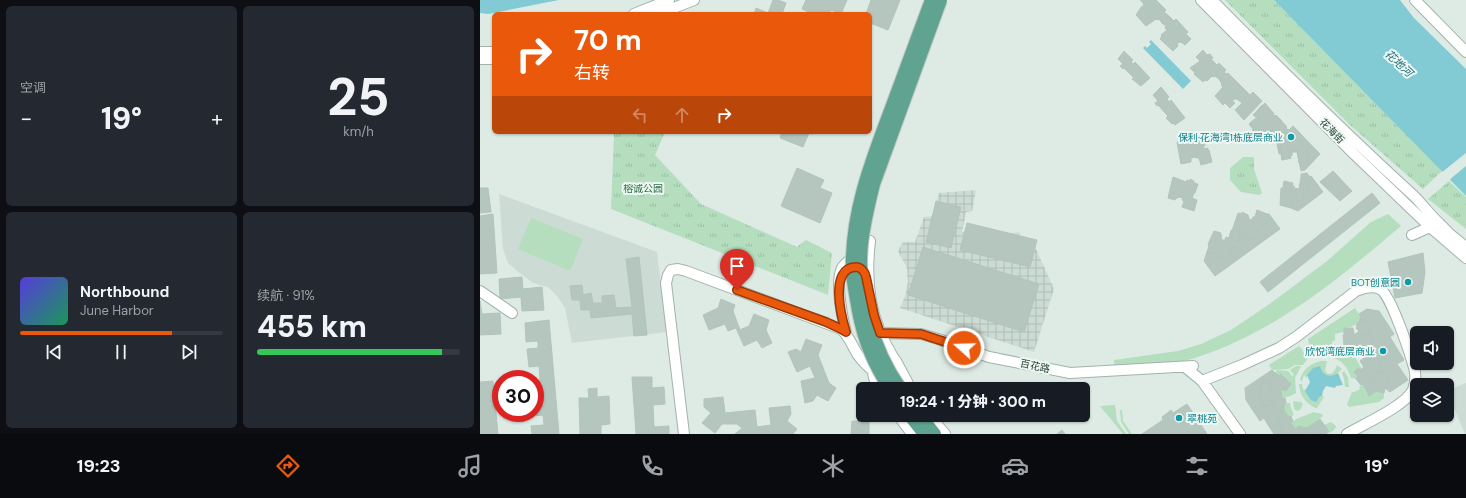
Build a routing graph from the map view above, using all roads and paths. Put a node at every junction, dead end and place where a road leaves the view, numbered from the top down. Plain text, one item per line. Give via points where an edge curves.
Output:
1 (669, 0) edge
2 (694, 0) edge
3 (931, 0) edge
4 (941, 0) edge
5 (1201, 0) edge
6 (1212, 0) edge
7 (1415, 0) edge
8 (639, 12) edge
9 (663, 12) edge
10 (480, 52) edge
11 (492, 52) edge
12 (1466, 52) edge
13 (480, 59) edge
14 (492, 59) edge
15 (1430, 227) junction
16 (1412, 235) dead end
17 (1466, 247) edge
18 (1466, 258) edge
19 (840, 278) junction
20 (868, 286) junction
21 (480, 291) edge
22 (512, 313) dead end
23 (846, 332) junction
24 (880, 333) junction
25 (893, 357) junction
26 (872, 370) junction
27 (1202, 381) junction
28 (877, 382) edge
29 (886, 382) edge
30 (897, 382) edge
31 (908, 382) edge
32 (903, 422) edge
33 (915, 422) edge
34 (926, 422) edge
35 (936, 422) edge
36 (684, 434) edge
37 (912, 434) edge
38 (924, 434) edge
39 (935, 434) edge
40 (945, 434) edge
41 (1240, 434) edge
42 (1348, 434) edge

1 - 8 street
2 - 9 street
3 - 29 main road, bridge via 862,188 854,229 852,273 860,320 872,355
4 - 30 main road, bridge via 874,184 862,245 863,286 871,326 886,364
5 - 15 street, 花海街
6 - 17 street, 花海街 via 1416,198 1439,224
7 - 12 street
10 - 11 street
13 - 14 street
15 - 16 street
15 - 18 street, 花海街
19 - 20 street via 847,269 859,267 864,272
19 - 20 street via 847,261 870,241
19 - 23 street via 840,305
20 - 24 street
21 - 22 street
23 - 26 street via 863,361
23 - 36 street via 826,322 678,269 671,270 666,283
24 - 25 street
24 - 27 street, 百花路 via 921,334 989,357 1070,374 1189,367
25 - 26 street via 877,360
25 - 31 street
26 - 28 street
27 - 41 street
27 - 42 street via 1279,348 1356,291 1366,287 1380,289 1387,297 1403,335 1416,381 1404,401
32 - 37 street
33 - 38 main road
34 - 39 main road
35 - 40 street

